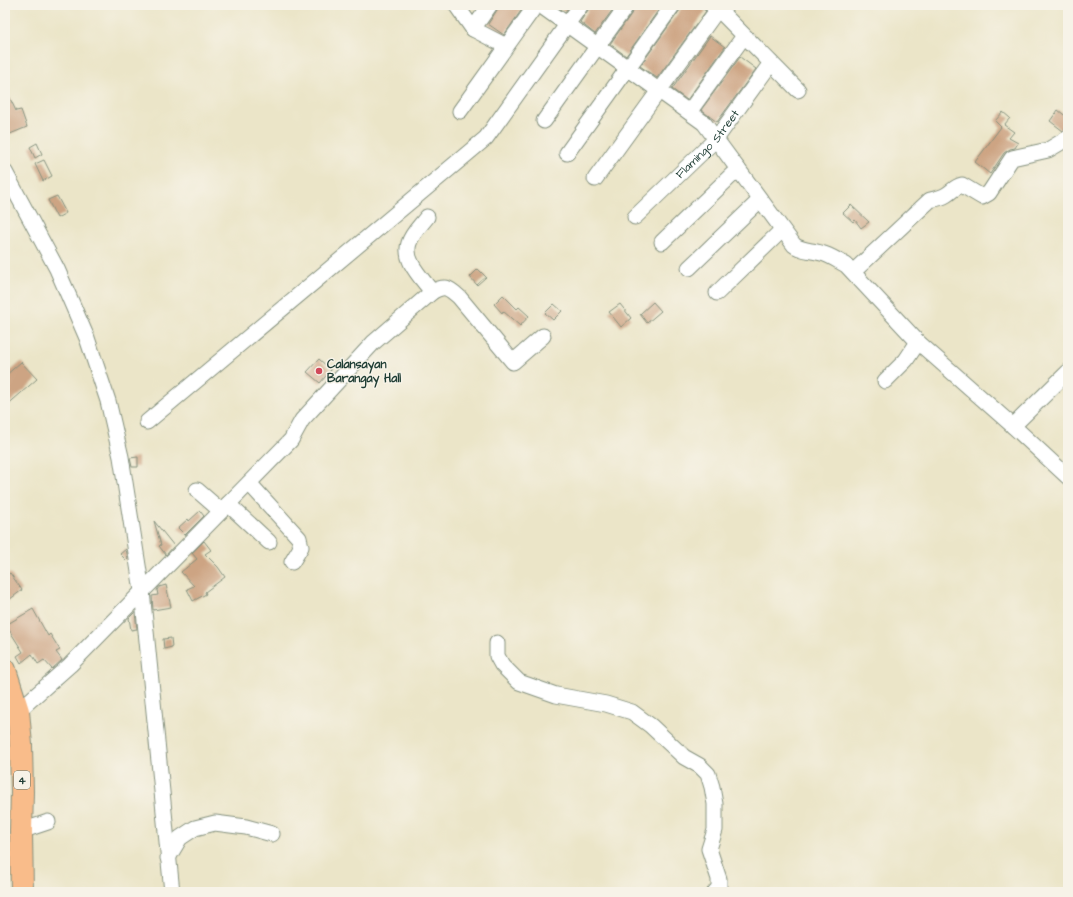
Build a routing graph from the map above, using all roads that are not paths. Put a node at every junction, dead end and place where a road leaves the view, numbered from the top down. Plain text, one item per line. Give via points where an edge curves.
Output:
1 (456, 5) edge
2 (490, 5) edge
3 (536, 5) edge
4 (540, 5) edge
5 (582, 5) edge
6 (627, 5) edge
7 (673, 5) edge
8 (715, 7) edge
9 (567, 25) junction
10 (473, 29) junction
11 (744, 36) junction
12 (506, 46) junction
13 (598, 46) junction
14 (771, 62) junction
15 (628, 68) junction
16 (798, 90) dead end
17 (659, 91) junction
18 (460, 111) dead end
19 (689, 112) junction
20 (544, 121) dead end
21 (1068, 138) edge
22 (716, 139) junction
23 (567, 153) dead end
24 (738, 169) junction
25 (5, 172) edge
26 (595, 180) dead end
27 (760, 200) junction
28 (427, 217) dead end
29 (635, 217) dead end
30 (782, 230) junction
31 (662, 242) dead end
32 (689, 268) dead end
33 (853, 272) junction
34 (432, 292) junction
35 (717, 293) dead end
36 (543, 336) dead end
37 (918, 342) junction
38 (1068, 372) edge
39 (885, 381) dead end
40 (147, 422) dead end
41 (1013, 426) junction
42 (1068, 477) edge
43 (249, 484) junction
44 (197, 490) dead end
45 (225, 507) junction
46 (269, 542) dead end
47 (292, 562) dead end
48 (142, 591) junction
49 (497, 643) dead end
50 (5, 670) edge
51 (18, 711) junction
52 (48, 822) dead end
53 (21, 831) junction
54 (272, 834) dead end
55 (168, 858) junction
56 (22, 892) edge
57 (172, 892) edge
58 (715, 892) edge

1 - 10 street
2 - 10 street
3 - 12 street
4 - 9 street
5 - 9 street
6 - 13 street
7 - 15 street
8 - 11 street
8 - 17 street
9 - 13 street
9 - 40 street via 486,138
10 - 12 street
11 - 14 street
11 - 19 street
12 - 18 street
13 - 15 street
13 - 20 street
14 - 16 street
14 - 22 street, Flamingo Street
15 - 17 street
15 - 23 street
17 - 19 street
17 - 26 street
19 - 22 street via 704,123
21 - 33 street via 1048,150 1012,158 989,193 982,197 962,185 956,186 944,196 930,200
22 - 24 street
22 - 29 street, Flamingo Street
24 - 27 street
24 - 31 street
25 - 48 street via 57,269 87,338 108,401 121,457
27 - 30 street
27 - 32 street
28 - 34 street via 412,236 408,252 410,262
30 - 33 street via 796,247 832,257
30 - 35 street
33 - 37 street
34 - 36 street via 441,288 450,289 455,293 513,362
34 - 43 street via 372,343 302,420 291,440
37 - 39 street via 906,360
37 - 41 street
38 - 41 street
41 - 42 street
43 - 45 street
43 - 47 street via 299,538 301,548
44 - 45 street
45 - 46 street
45 - 48 street
48 - 51 street via 70,665
48 - 55 street
49 - 58 street via 497,656 502,665 520,682 556,695 606,704 632,712 708,774 715,804 715,830 708,849 719,879 719,888
50 - 51 highway, 4
51 - 53 highway, 4 via 21,745
52 - 53 street
53 - 56 highway, 4
54 - 55 street via 215,822 195,828 180,838
55 - 57 street

